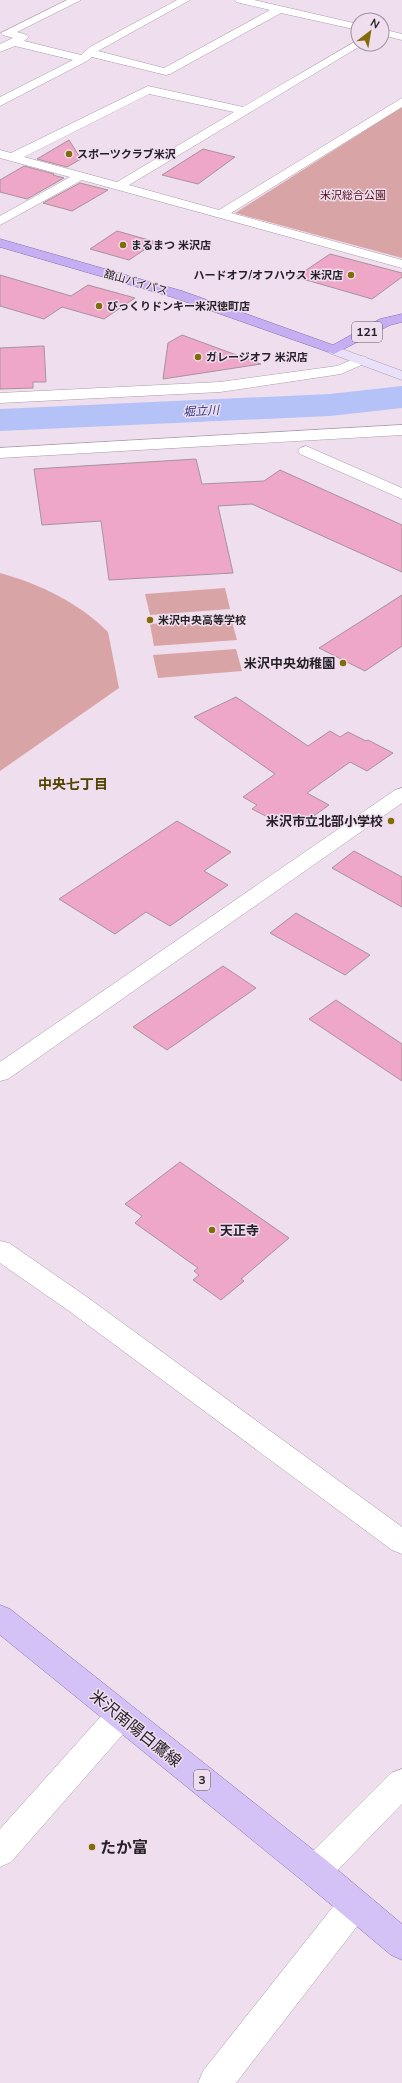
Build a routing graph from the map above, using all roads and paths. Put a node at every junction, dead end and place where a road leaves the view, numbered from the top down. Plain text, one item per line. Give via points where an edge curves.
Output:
1 (76, 0) edge
2 (185, 0) edge
3 (240, 0) edge
4 (280, 9) junction
5 (350, 25) edge
6 (390, 34) edge
7 (402, 37) edge
8 (14, 42) junction
9 (350, 48) edge
10 (0, 49) edge
11 (87, 56) junction
12 (0, 102) edge
13 (402, 102) edge
14 (245, 111) junction
15 (0, 154) edge
16 (13, 157) junction
17 (81, 176) junction
18 (119, 186) junction
19 (221, 214) junction
20 (0, 221) edge
21 (0, 243) edge
22 (402, 264) edge
23 (402, 318) edge
24 (334, 350) junction
25 (361, 360) junction
26 (400, 375) edge
27 (0, 398) edge
28 (402, 430) edge
29 (402, 441) edge
30 (0, 453) edge
31 (402, 494) edge
32 (402, 794) edge
33 (0, 1073) edge
34 (0, 1250) edge
35 (402, 1542) edge
36 (0, 1618) edge
37 (121, 1715) junction
38 (402, 1783) edge
39 (0, 1852) edge
40 (315, 1871) junction
41 (354, 1905) junction
42 (402, 1944) edge
43 (216, 2083) edge

1 - 8 street via 7,33 23,37
2 - 11 street via 94,49
3 - 4 street
4 - 5 street
4 - 11 street via 166,72
6 - 7 street
8 - 10 street
8 - 11 street
9 - 14 street
11 - 12 street
13 - 19 street
14 - 16 street via 148,90
14 - 18 street
15 - 16 street
16 - 17 street
17 - 18 street
17 - 20 street
18 - 19 street
19 - 22 street
21 - 24 highway, 舘山バイパス via 177,294
23 - 24 highway, 121 via 385,322
24 - 25 main road
25 - 26 main road
25 - 27 street via 341,370 220,387
28 - 30 street
29 - 31 street via 306,451
32 - 33 street
34 - 35 street via 91,1313
36 - 37 main road, 米沢南陽白鷹線 / 3
37 - 39 street
37 - 40 main road, 米沢南陽白鷹線 / 3
38 - 40 street
40 - 41 main road, 米沢南陽白鷹線 / 3
41 - 42 main road, 米沢南陽白鷹線 / 3
41 - 43 street

